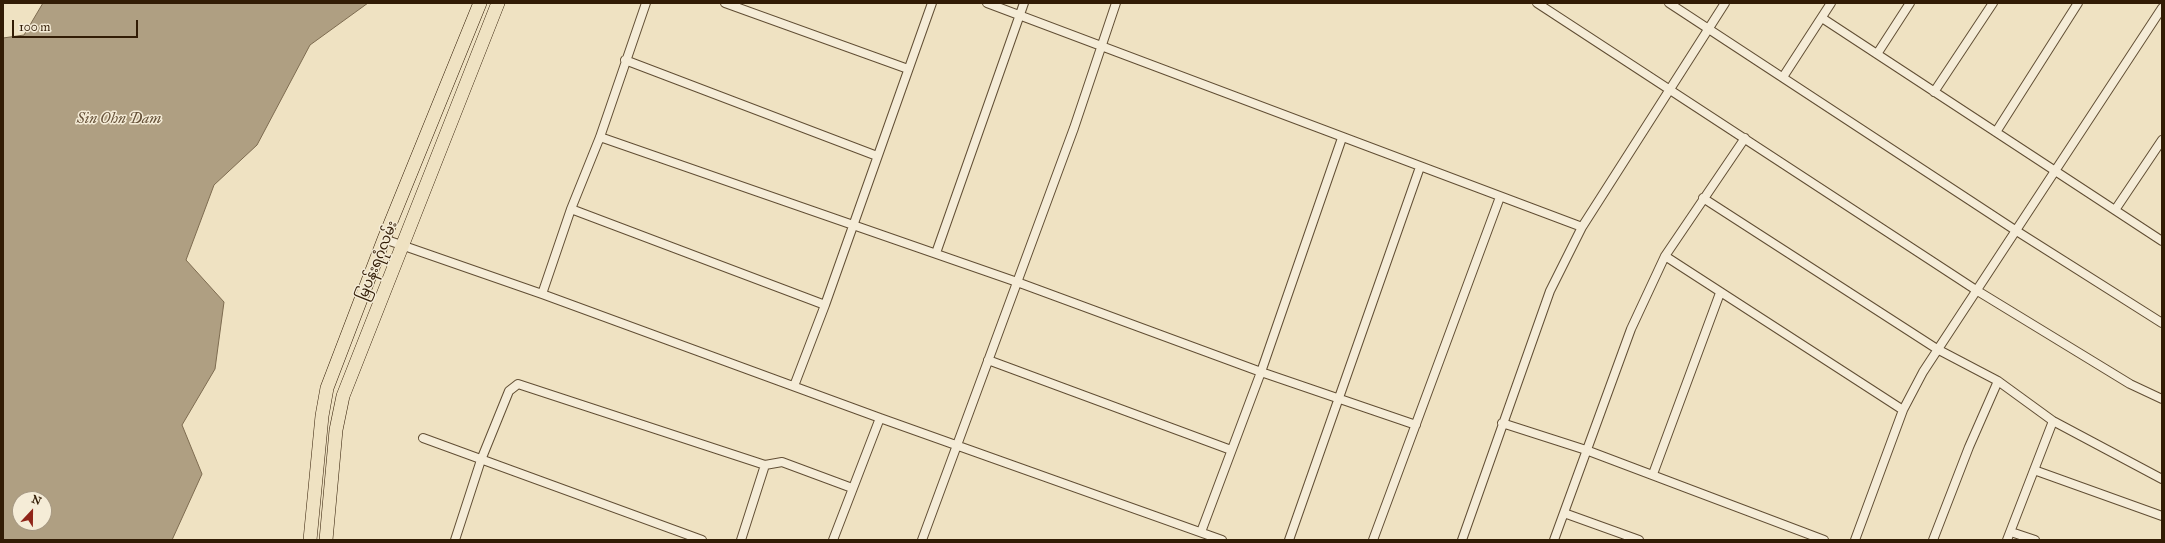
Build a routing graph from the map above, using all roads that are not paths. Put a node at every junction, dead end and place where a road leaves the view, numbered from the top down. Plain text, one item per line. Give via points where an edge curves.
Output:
1 (480, 3) edge
2 (498, 3) edge
3 (646, 3) edge
4 (725, 3) edge
5 (932, 3) edge
6 (987, 3) edge
7 (1024, 3) edge
8 (1116, 3) edge
9 (1537, 3) edge
10 (1669, 3) edge
11 (1725, 3) edge
12 (1831, 3) edge
13 (1910, 3) edge
14 (1993, 3) edge
15 (2078, 3) edge
16 (2162, 8) edge
17 (1020, 16) junction
18 (1822, 18) junction
19 (1708, 29) junction
20 (1101, 46) junction
21 (1877, 54) junction
22 (625, 60) junction
23 (908, 68) junction
24 (1783, 77) junction
25 (1669, 89) junction
26 (1934, 92) junction
27 (1996, 132) junction
28 (600, 137) junction
29 (1342, 138) junction
30 (1745, 138) junction
31 (2162, 140) edge
32 (877, 156) junction
33 (1420, 167) junction
34 (2055, 171) junction
35 (1500, 197) junction
36 (1703, 198) junction
37 (571, 209) junction
38 (2115, 210) junction
39 (852, 226) junction
40 (1582, 227) junction
41 (2015, 230) junction
42 (384, 239) junction
43 (2162, 240) edge
44 (401, 245) junction
45 (936, 253) junction
46 (1665, 256) junction
47 (1016, 282) junction
48 (1976, 290) junction
49 (1720, 293) junction
50 (542, 294) junction
51 (825, 305) junction
52 (2162, 323) edge
53 (1937, 350) junction
54 (988, 360) junction
55 (1261, 372) junction
56 (1998, 381) junction
57 (794, 386) junction
58 (2162, 399) edge
59 (1340, 400) junction
60 (1903, 410) junction
61 (880, 418) junction
62 (2054, 421) junction
63 (1502, 423) junction
64 (1416, 425) junction
65 (423, 438) dead end
66 (956, 445) junction
67 (1231, 450) junction
68 (1586, 450) junction
69 (481, 460) junction
70 (765, 464) junction
71 (2034, 470) junction
72 (1653, 474) junction
73 (2162, 479) edge
74 (852, 488) junction
75 (1564, 513) junction
76 (2162, 516) edge
77 (1201, 532) junction
78 (2011, 532) junction
79 (310, 540) edge
80 (326, 540) edge
81 (455, 540) edge
82 (702, 540) edge
83 (741, 540) edge
84 (833, 540) edge
85 (922, 540) edge
86 (1222, 540) edge
87 (1289, 540) edge
88 (1373, 540) edge
89 (1462, 540) edge
90 (1554, 540) edge
91 (1639, 540) edge
92 (1824, 540) edge
93 (1855, 540) edge
94 (1933, 540) edge
95 (2007, 540) edge
96 (2035, 540) edge

1 - 42 main road, မြပန်းရဂုံလမ်း
2 - 44 main road, မြပန်းရဂုံလမ်း
3 - 22 street
4 - 23 street
5 - 23 street
6 - 17 street
7 - 17 street
8 - 20 street
9 - 25 street
10 - 19 street
11 - 19 street
12 - 18 street
13 - 21 street
14 - 26 street
15 - 27 street
16 - 34 street
17 - 20 street
17 - 45 street
18 - 21 street
18 - 24 street
19 - 24 street
19 - 25 street
20 - 29 street
20 - 47 street via 1074,128
21 - 26 street
22 - 28 street
22 - 32 street
23 - 32 street
24 - 41 street
25 - 30 street
25 - 40 street
26 - 27 street
27 - 34 street
28 - 37 street
28 - 39 street
29 - 33 street
29 - 55 street
30 - 36 street
30 - 48 street
31 - 38 street
32 - 39 street
33 - 35 street
33 - 59 street
34 - 38 street
34 - 41 street
35 - 40 street
35 - 64 street
36 - 46 street
36 - 53 street
37 - 50 street
37 - 51 street
38 - 43 street
39 - 45 street
39 - 51 street
40 - 63 street via 1550,291
41 - 48 street
41 - 52 street
42 - 44 street
42 - 79 main road, မြပန်းရဂုံလမ်း via 327,388
44 - 50 street
44 - 80 main road, မြပန်းရဂုံလမ်း via 349,377 341,404 336,430
45 - 47 street
46 - 49 street
46 - 68 street via 1631,329
47 - 54 street
47 - 55 street
48 - 53 street
48 - 58 street via 2130,384
49 - 60 street
49 - 72 street
50 - 57 street
51 - 57 street
53 - 56 street
53 - 60 street
54 - 66 street
54 - 67 street
55 - 59 street
55 - 67 street
56 - 62 street
56 - 94 street
57 - 61 street
59 - 64 street
59 - 87 street
60 - 93 street
61 - 66 street
61 - 74 street
62 - 71 street
62 - 73 street
63 - 68 street
63 - 89 street
64 - 88 street
65 - 69 street
66 - 77 street
66 - 85 street
67 - 77 street
68 - 72 street
68 - 75 street
69 - 70 street via 509,391 518,384
69 - 81 street
69 - 82 street
70 - 74 street via 782,462
70 - 83 street
71 - 76 street
71 - 78 street
72 - 92 street
74 - 84 street
75 - 90 street
75 - 91 street
77 - 86 street
78 - 95 street
78 - 96 street

